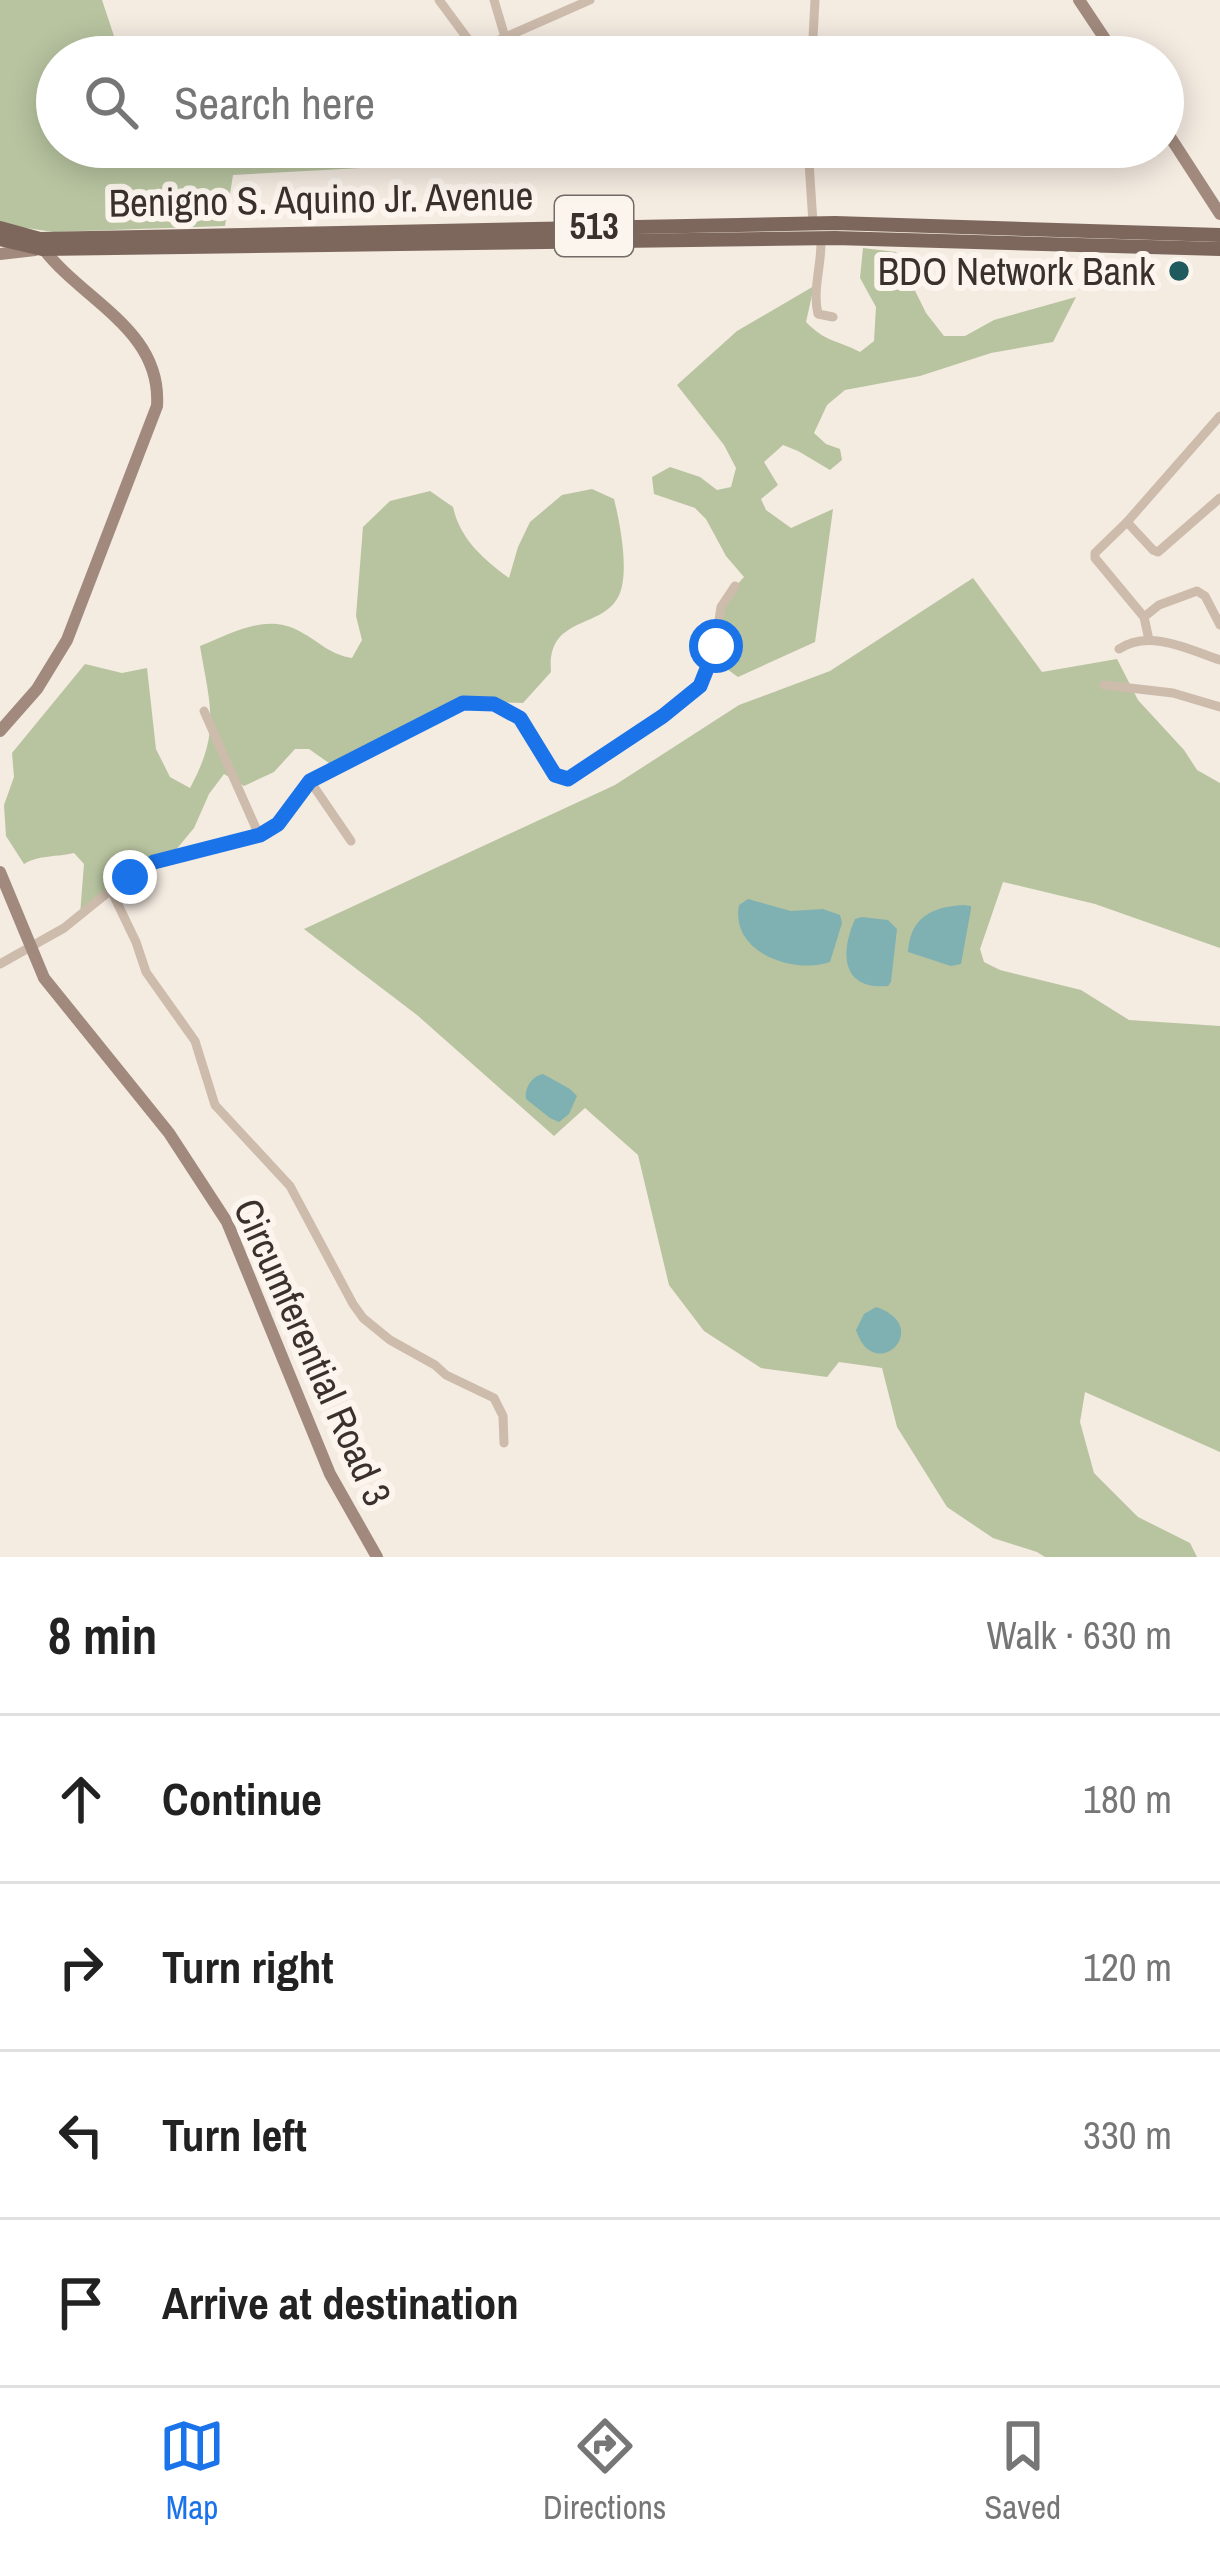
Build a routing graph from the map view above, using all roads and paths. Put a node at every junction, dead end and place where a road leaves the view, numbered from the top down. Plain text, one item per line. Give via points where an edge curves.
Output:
1 (440, 0) edge
2 (494, 0) edge
3 (590, 0) edge
4 (815, 0) edge
5 (1079, 0) edge
6 (560, 6) edge
7 (472, 36) edge
8 (505, 36) edge
9 (507, 36) edge
10 (813, 36) edge
11 (1103, 36) edge
12 (1184, 158) edge
13 (810, 168) edge
14 (1203, 186) junction
15 (1220, 201) edge
16 (1220, 214) edge
17 (814, 223) junction
18 (0, 228) edge
19 (571, 234) junction
20 (1219, 237) edge
21 (821, 238) junction
22 (1148, 240) junction
23 (41, 244) junction
24 (4, 245) edge
25 (833, 317) dead end
26 (1220, 416) edge
27 (1220, 498) edge
28 (1127, 522) junction
29 (735, 586) dead end
30 (1144, 617) junction
31 (1220, 625) edge
32 (1149, 640) junction
33 (1118, 649) dead end
34 (1220, 660) edge
35 (1104, 685) dead end
36 (1220, 706) edge
37 (204, 711) dead end
38 (0, 731) edge
39 (310, 781) junction
40 (260, 835) junction
41 (351, 841) dead end
42 (0, 872) edge
43 (111, 890) junction
44 (31, 948) junction
45 (0, 964) edge
46 (504, 1443) dead end
47 (377, 1557) edge

1 - 7 street
2 - 8 street
3 - 6 street
4 - 10 street
5 - 11 main road
6 - 9 street
12 - 14 main road
13 - 17 street
14 - 15 main road
14 - 16 main road
17 - 19 main road, Benigno S. Aquino Jr. Avenue / 513
17 - 22 main road, Benigno S. Aquino Jr. Avenue / 513
18 - 23 main road, Benigno S. Aquino Jr. Avenue / 513
19 - 21 main road, Benigno S. Aquino Jr. Avenue / 513
19 - 23 main road, Benigno S. Aquino Jr. Avenue / 513
20 - 22 main road, Benigno S. Aquino Jr. Avenue / 513
21 - 22 main road, Benigno S. Aquino Jr. Avenue / 513
21 - 25 street via 815,309
23 - 24 main road, Benigno S. Aquino Jr. Avenue / 513
23 - 38 main road via 142,345 156,374 157,406 67,640
26 - 28 street
27 - 28 street via 1158,552
28 - 30 street via 1094,558
29 - 39 street via 721,607 700,686 568,779 555,775 520,718 479,702
30 - 31 street via 1197,591
30 - 32 street
32 - 33 street
32 - 34 street
35 - 36 street
37 - 40 street
39 - 40 street
39 - 41 street
40 - 43 street via 154,862
42 - 44 main road, Circumferential Road 3
43 - 44 street
43 - 46 street via 146,972 195,1041 215,1105 290,1186 353,1304 390,1340 494,1398
44 - 45 street
44 - 47 main road, Circumferential Road 3 via 44,977 169,1133 226,1222 330,1474

